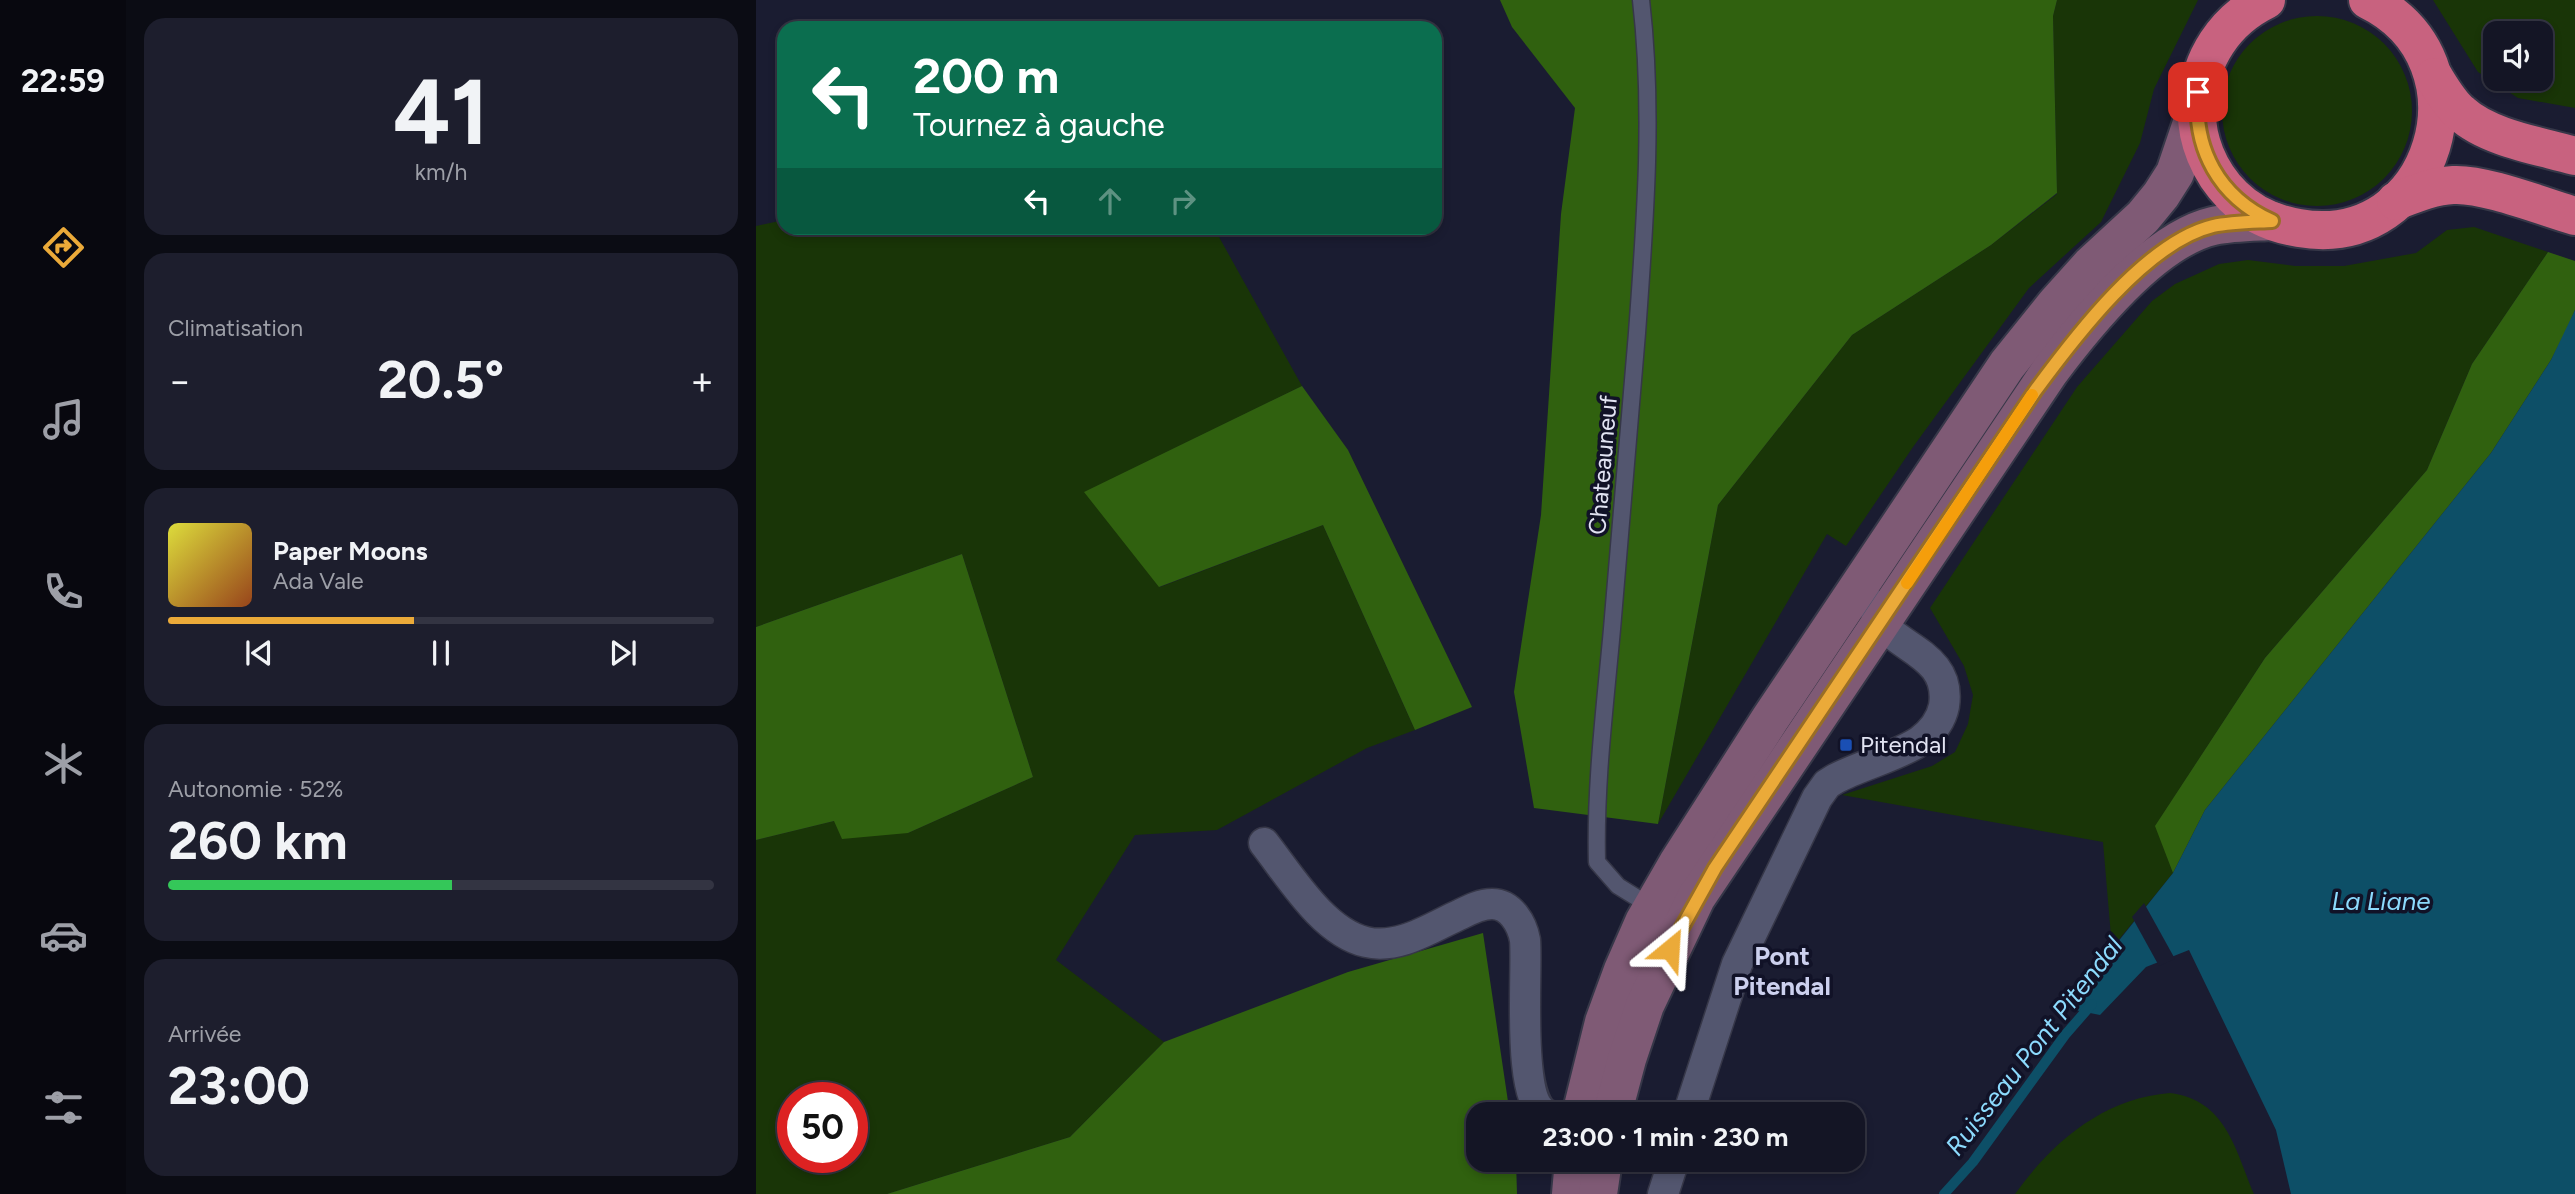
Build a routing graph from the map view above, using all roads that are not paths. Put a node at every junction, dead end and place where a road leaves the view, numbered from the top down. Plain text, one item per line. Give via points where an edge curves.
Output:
1 (1642, 0) edge
2 (2368, 0) edge
3 (2254, 4) edge
4 (2434, 78) junction
5 (2196, 111) junction
6 (2575, 156) edge
7 (2396, 201) junction
8 (2575, 216) edge
9 (2272, 221) junction
10 (1946, 456) junction
11 (1880, 624) junction
12 (1264, 843) dead end
13 (1652, 907) junction
14 (1537, 1102) edge
15 (1584, 1102) edge
16 (1615, 1102) edge
17 (1692, 1102) edge
18 (1573, 1172) edge
19 (1601, 1172) edge
20 (1670, 1172) edge
21 (1571, 1194) edge
22 (1598, 1194) edge
23 (1664, 1194) edge

1 - 13 lane, Chateauneuf via 1647,93 1644,239 1596,804 1597,862 1618,886
2 - 4 highway via 2406,27 2423,50
3 - 5 highway via 2225,31 2210,55
4 - 6 highway via 2460,113 2484,129
4 - 7 highway via 2438,108 2434,140 2417,178
5 - 9 highway via 2204,150 2218,177 2238,200
5 - 10 main road via 2178,166 2161,195 2031,333
7 - 8 highway via 2458,185
7 - 9 highway via 2368,219 2337,228 2304,229
9 - 11 main road via 2214,226 2192,234 2168,247 2124,286 2035,391
10 - 11 street via 1926,512 1877,586 1874,607
10 - 13 main road via 1763,730
11 - 16 main road via 1696,898 1646,1005
11 - 17 street via 1934,667 1944,691 1942,715 1922,740 1835,779 1817,798 1737,964
12 - 14 street via 1329,921 1369,943 1405,939 1484,905 1500,905 1512,913 1525,940 1527,1071
13 - 15 main road via 1604,1022
18 - 21 main road
19 - 22 main road
20 - 23 street

